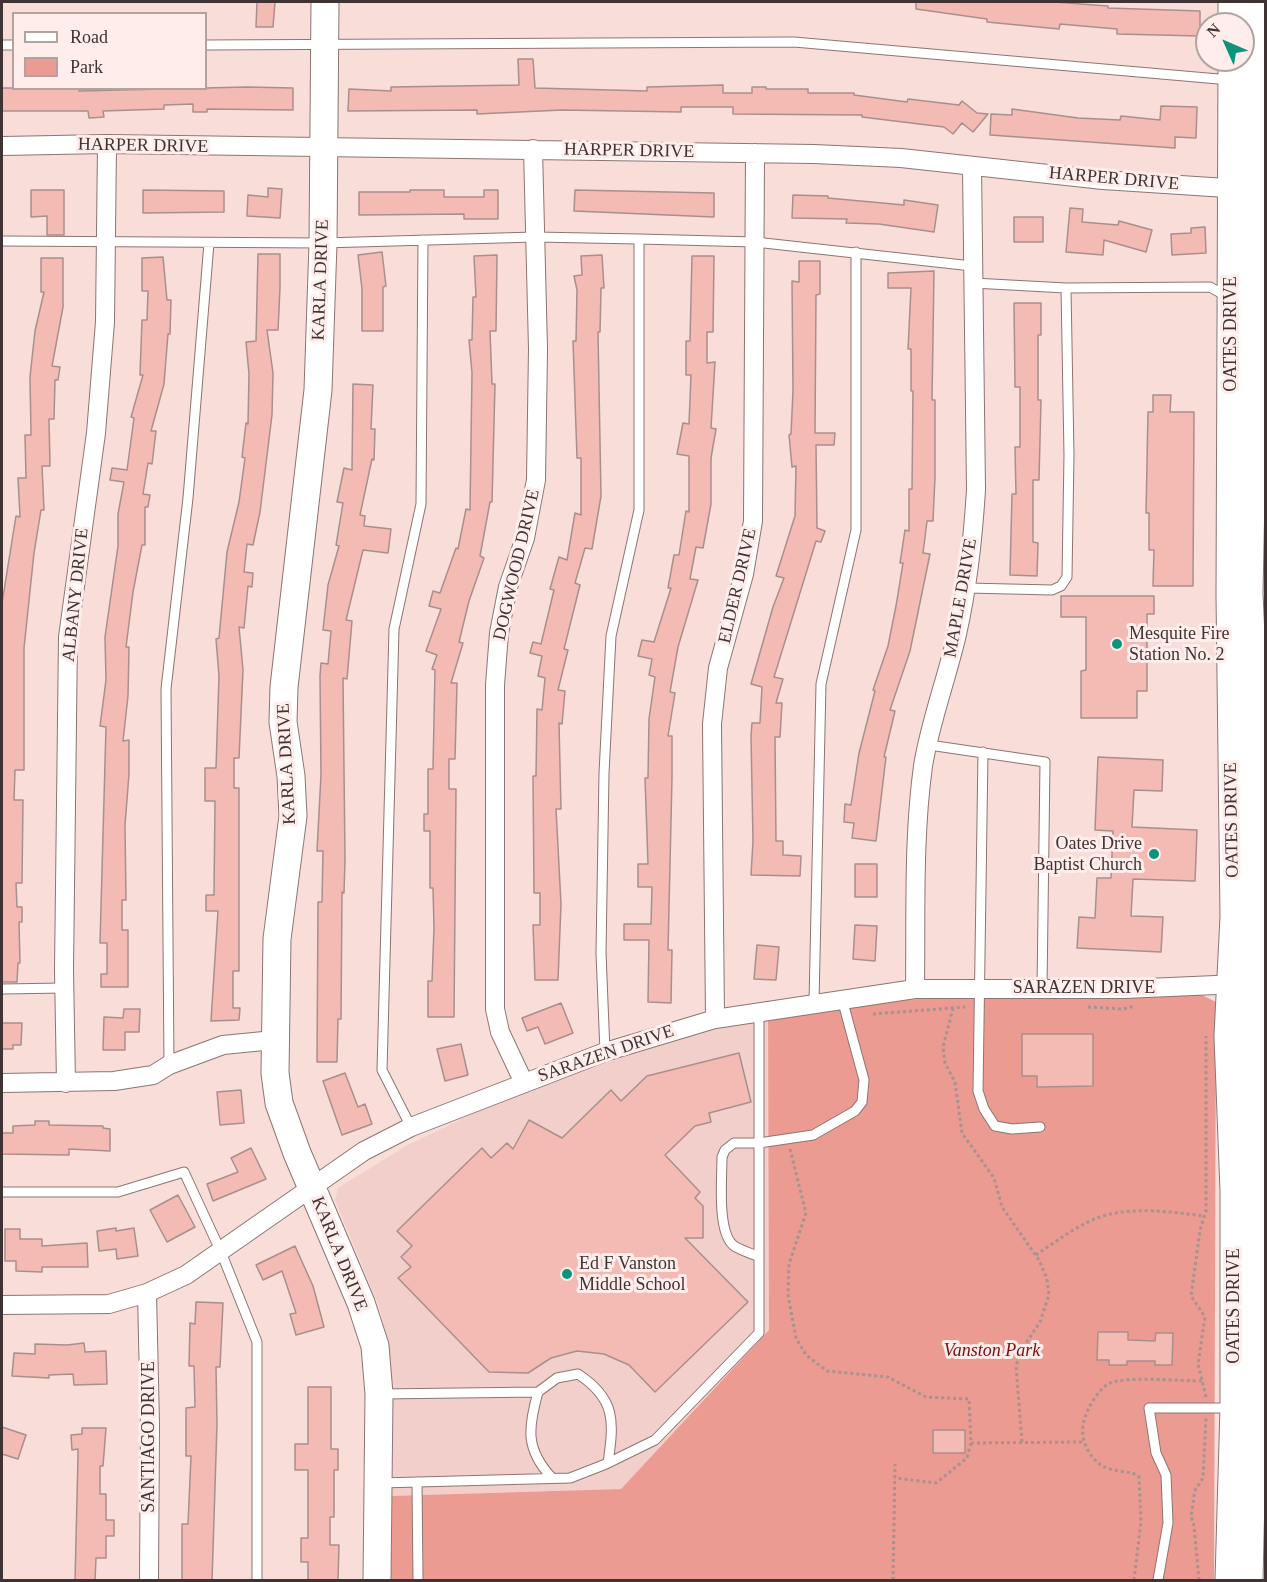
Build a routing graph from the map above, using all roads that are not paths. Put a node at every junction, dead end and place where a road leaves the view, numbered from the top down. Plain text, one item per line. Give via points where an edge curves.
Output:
1 (325, 2) edge
2 (207, 45) edge
3 (326, 45) junction
4 (1195, 68) edge
5 (1232, 72) edge
6 (1252, 72) edge
7 (107, 144) junction
8 (1260, 145) edge
9 (2, 146) edge
10 (324, 149) junction
11 (533, 149) junction
12 (756, 153) junction
13 (972, 166) junction
14 (1244, 189) junction
15 (535, 237) junction
16 (639, 239) junction
17 (423, 240) junction
18 (2, 242) edge
19 (107, 242) junction
20 (755, 242) junction
21 (209, 243) junction
22 (323, 243) junction
23 (856, 252) junction
24 (973, 274) junction
25 (1066, 288) junction
26 (1251, 298) edge
27 (1259, 451) edge
28 (967, 588) junction
29 (1258, 649) edge
30 (929, 745) junction
31 (983, 752) junction
32 (1251, 763) edge
33 (1260, 864) edge
34 (1250, 982) edge
35 (64, 988) junction
36 (1042, 988) junction
37 (2, 989) edge
38 (915, 989) junction
39 (979, 997) junction
40 (814, 1002) junction
41 (844, 1005) junction
42 (759, 1011) junction
43 (715, 1019) junction
44 (274, 1040) junction
45 (605, 1052) junction
46 (169, 1065) junction
47 (2, 1083) edge
48 (66, 1083) junction
49 (524, 1083) junction
50 (411, 1127) junction
51 (1040, 1127) dead end
52 (759, 1143) junction
53 (312, 1188) junction
54 (1251, 1191) edge
55 (2, 1192) edge
56 (221, 1252) junction
57 (759, 1257) junction
58 (147, 1293) junction
59 (1259, 1300) edge
60 (2, 1305) edge
61 (538, 1392) junction
62 (379, 1394) junction
63 (1251, 1410) edge
64 (608, 1463) junction
65 (552, 1478) junction
66 (417, 1482) junction
67 (378, 1484) junction
68 (149, 1581) edge
69 (256, 1581) edge
70 (377, 1581) edge
71 (418, 1581) edge
72 (1158, 1581) edge
73 (1229, 1581) edge
74 (1249, 1581) edge

1 - 3 main road, KARLA DRIVE
2 - 3 lane
3 - 4 lane via 794,42
3 - 10 main road, KARLA DRIVE
5 - 14 main road, OATES DRIVE
6 - 8 main road, OATES DRIVE
7 - 9 street, HARPER DRIVE
7 - 10 street, HARPER DRIVE
7 - 19 street, ALBANY DRIVE
8 - 14 main road, OATES DRIVE
10 - 11 street, HARPER DRIVE
10 - 22 main road, KARLA DRIVE
11 - 12 street, HARPER DRIVE
11 - 15 street, DOGWOOD DRIVE
12 - 13 street, HARPER DRIVE via 900,158
12 - 20 street, ELDER DRIVE
13 - 14 street, HARPER DRIVE
13 - 24 street, MAPLE DRIVE
14 - 26 main road, OATES DRIVE
15 - 16 lane
15 - 17 lane
15 - 49 street, DOGWOOD DRIVE via 536,480 525,538 508,586 495,685 495,1009 500,1032
16 - 20 lane
16 - 45 lane via 639,510 611,636 604,773 601,953
17 - 22 lane
17 - 50 lane via 421,504 394,630 382,1070
18 - 19 lane
19 - 21 lane
19 - 35 street, ALBANY DRIVE via 106,313 96,433 68,637
20 - 23 lane
20 - 43 street, ELDER DRIVE via 753,521 744,574 718,668 712,724
21 - 22 lane
21 - 46 lane via 188,498 166,689
22 - 44 main road, KARLA DRIVE via 318,390 284,687 283,722 293,816 277,939
23 - 24 lane
23 - 40 lane via 856,530 821,684
24 - 25 lane
24 - 28 street, MAPLE DRIVE via 976,490
25 - 26 lane via 1210,287
25 - 28 lane via 1067,577 1052,590
26 - 27 main road, OATES DRIVE
26 - 32 main road, OATES DRIVE
27 - 29 main road, OATES DRIVE via 1249,594
28 - 30 street, MAPLE DRIVE
29 - 32 main road, OATES DRIVE
30 - 31 lane
30 - 38 street, MAPLE DRIVE via 918,837
31 - 36 lane via 1045,762
31 - 39 lane
32 - 33 main road, OATES DRIVE
32 - 34 main road, OATES DRIVE via 1234,917
33 - 34 main road, OATES DRIVE
34 - 36 street, SARAZEN DRIVE
34 - 54 main road, OATES DRIVE via 1255,1085
34 - 54 main road, OATES DRIVE via 1228,1036
35 - 37 lane
35 - 48 street, ALBANY DRIVE
36 - 39 street, SARAZEN DRIVE
38 - 39 street, SARAZEN DRIVE
38 - 41 street, SARAZEN DRIVE
39 - 51 lane via 978,1091 984,1109 995,1126 1012,1130
40 - 41 street, SARAZEN DRIVE
40 - 42 street, SARAZEN DRIVE
41 - 52 lane via 864,1080 862,1102 855,1111 813,1135
42 - 43 street, SARAZEN DRIVE
42 - 52 lane
43 - 45 street, SARAZEN DRIVE
44 - 46 street via 223,1045
44 - 53 main road, KARLA DRIVE via 279,1103
45 - 49 street, SARAZEN DRIVE
46 - 48 street via 153,1075
47 - 48 street
49 - 50 street, SARAZEN DRIVE
50 - 53 street, SARAZEN DRIVE via 364,1151
52 - 57 lane
52 - 57 lane via 734,1143 722,1157 726,1235 734,1245
53 - 56 street, SARAZEN DRIVE
53 - 62 main road, KARLA DRIVE via 375,1346
54 - 59 main road, OATES DRIVE
54 - 63 main road, OATES DRIVE
55 - 56 lane via 118,1192 184,1172
56 - 58 street, SARAZEN DRIVE via 186,1275
56 - 69 lane via 257,1342
57 - 64 lane via 759,1333 655,1440
58 - 60 street, SARAZEN DRIVE via 109,1304
58 - 68 street, SANTIAGO DRIVE
59 - 63 main road, OATES DRIVE
61 - 62 lane
61 - 64 lane via 557,1377 578,1374 595,1385 609,1403 612,1433
61 - 65 lane via 529,1423 531,1443 538,1464
62 - 67 main road, KARLA DRIVE
63 - 72 lane via 1149,1408 1156,1453 1166,1475 1168,1523
63 - 73 main road, OATES DRIVE
63 - 74 main road, OATES DRIVE via 1255,1518
64 - 65 lane via 570,1478
65 - 66 lane
66 - 67 lane
66 - 71 lane
67 - 70 main road, KARLA DRIVE

